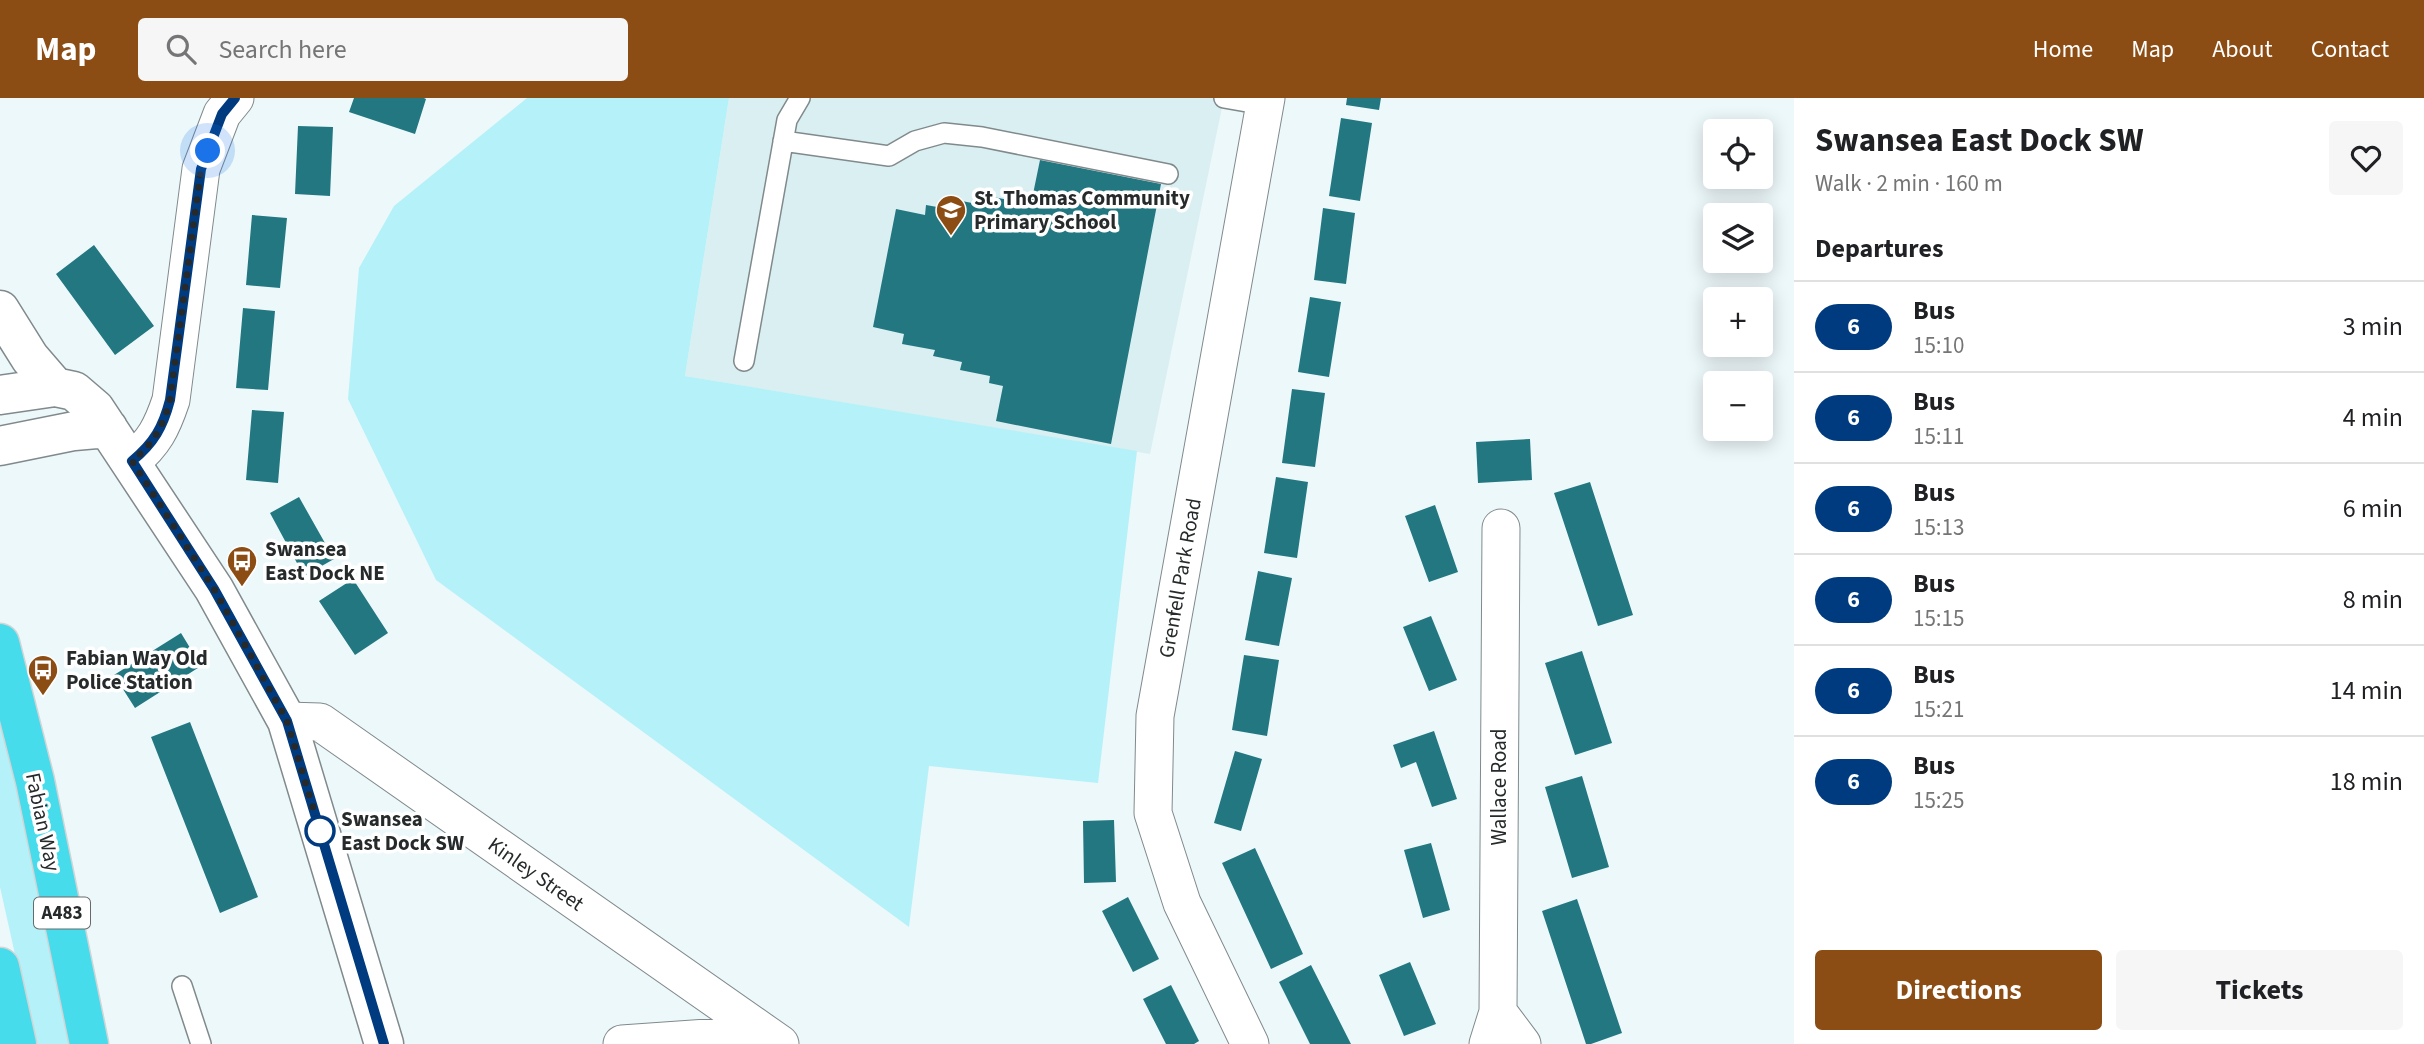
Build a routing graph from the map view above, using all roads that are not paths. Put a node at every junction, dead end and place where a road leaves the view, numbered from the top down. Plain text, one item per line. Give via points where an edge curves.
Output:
1 (234, 98) edge
2 (800, 98) edge
3 (1224, 98) edge
4 (1265, 102) edge
5 (783, 141) junction
6 (1168, 174) dead end
7 (0, 310) edge
8 (744, 361) dead end
9 (55, 387) junction
10 (0, 395) edge
11 (108, 428) junction
12 (0, 446) edge
13 (132, 461) junction
14 (1501, 528) dead end
15 (0, 643) edge
16 (287, 721) junction
17 (0, 967) edge
18 (182, 986) dead end
19 (1493, 1028) edge
20 (772, 1039) edge
21 (17, 1044) edge
22 (89, 1044) edge
23 (201, 1044) edge
24 (384, 1044) edge
25 (622, 1044) edge
26 (1250, 1044) edge
27 (1522, 1044) edge

1 - 13 street via 222,114 201,169 170,400 162,428
2 - 5 lane via 787,120
3 - 4 lane
4 - 26 street, Grenfell Park Road via 1155,716 1153,813 1182,903
5 - 6 lane via 889,156 915,141 944,133
5 - 8 lane
7 - 9 street
9 - 10 street
9 - 11 street via 74,391
11 - 12 street
11 - 13 street
13 - 16 street via 214,589
14 - 19 street, Wallace Road
15 - 22 highway, Fabian Way / A483 via 35,782
16 - 20 street, Kinley Street via 320,722
16 - 24 street
17 - 21 highway
18 - 23 lane
19 - 27 street
20 - 25 street

